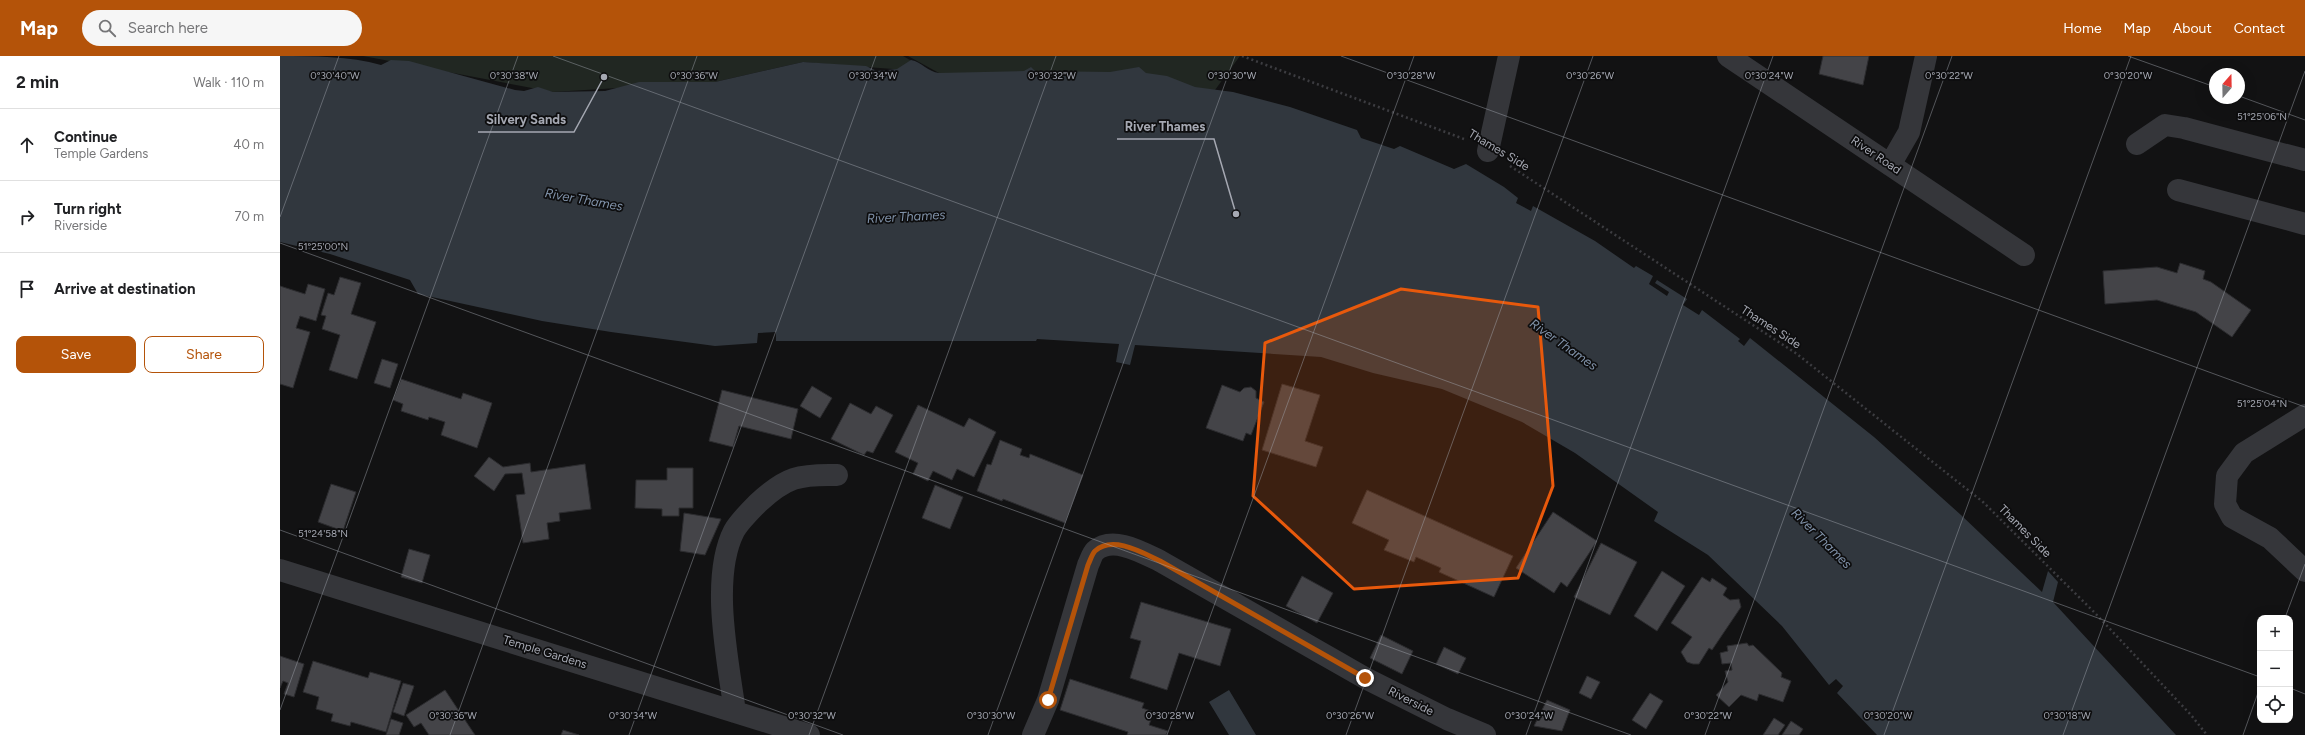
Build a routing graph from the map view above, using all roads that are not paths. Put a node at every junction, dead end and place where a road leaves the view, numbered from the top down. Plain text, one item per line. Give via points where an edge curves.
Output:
1 (1509, 56) edge
2 (1728, 56) edge
3 (1926, 56) edge
4 (2138, 144) dead end
5 (1488, 151) road end
6 (2305, 160) edge
7 (1890, 165) junction
8 (2178, 190) dead end
9 (2305, 224) edge
10 (2024, 255) dead end
11 (2305, 414) edge
12 (837, 475) dead end
13 (280, 570) edge
14 (2305, 571) edge
15 (735, 712) junction
16 (809, 735) edge
17 (1033, 735) edge
18 (1485, 735) edge

1 - 5 street
2 - 7 street, River Road
3 - 7 street via 1909,132
4 - 6 street via 2165,125
7 - 10 street, River Road
8 - 9 street
11 - 14 street via 2244,453 2227,476 2226,504 2232,517 2270,538
12 - 15 street via 805,474 776,486 734,531 724,565 721,597
13 - 15 street, Temple Gardens
15 - 16 street, Temple Gardens
17 - 18 street, Riverside via 1048,700 1088,565 1094,551 1105,545 1136,550 1160,561 1365,678

